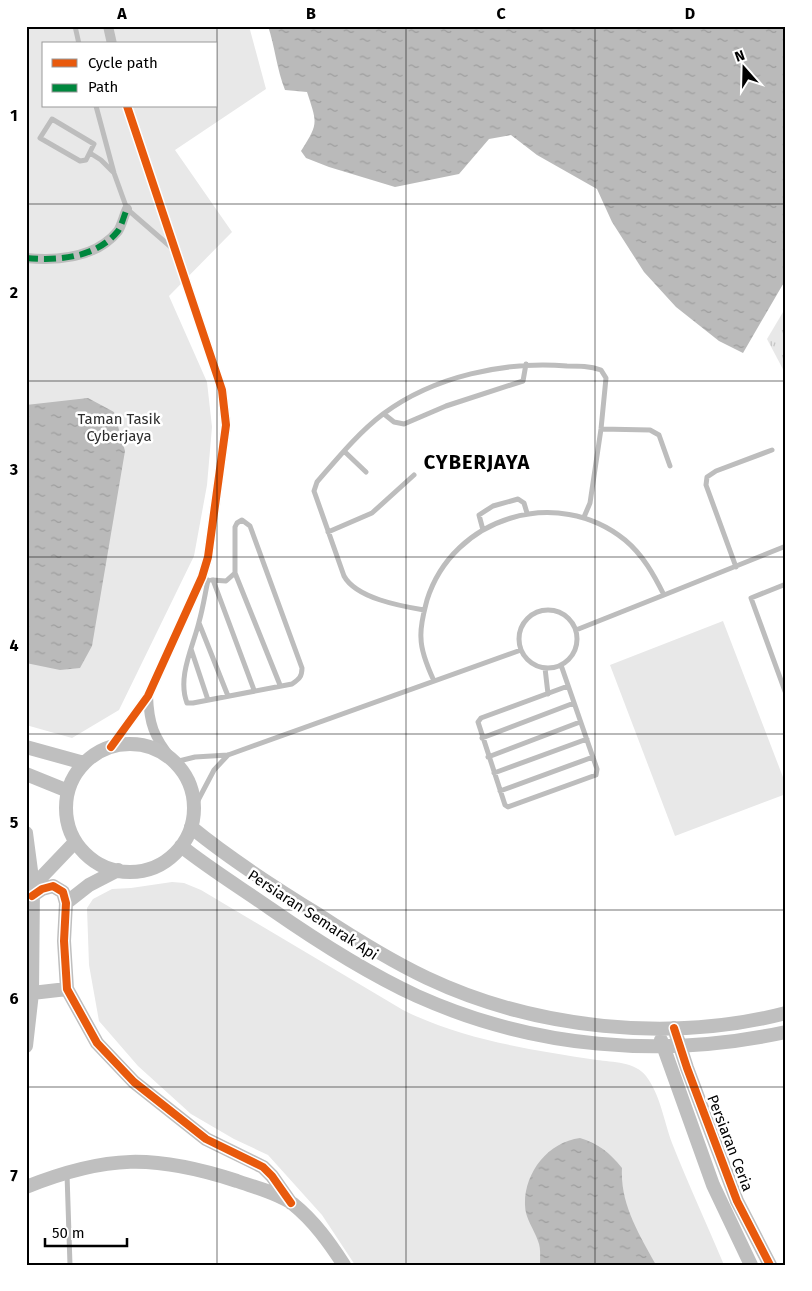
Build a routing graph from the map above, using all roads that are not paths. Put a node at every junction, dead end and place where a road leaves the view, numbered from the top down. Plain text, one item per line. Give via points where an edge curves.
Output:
1 (75, 26) edge
2 (108, 26) edge
3 (79, 42) edge
4 (112, 42) edge
5 (97, 108) edge
6 (128, 108) edge
7 (90, 153) junction
8 (114, 173) junction
9 (126, 209) junction
10 (175, 251) junction
11 (26, 258) edge
12 (526, 364) junction
13 (384, 414) junction
14 (601, 430) junction
15 (772, 450) dead end
16 (345, 452) junction
17 (670, 466) dead end
18 (366, 472) dead end
19 (414, 475) dead end
20 (527, 513) junction
21 (584, 517) junction
22 (483, 530) junction
23 (328, 532) junction
24 (786, 546) edge
25 (736, 567) junction
26 (235, 574) junction
27 (208, 579) junction
28 (786, 584) edge
29 (664, 595) junction
30 (424, 610) junction
31 (199, 623) junction
32 (576, 630) junction
33 (191, 648) junction
34 (521, 650) junction
35 (561, 665) junction
36 (545, 668) junction
37 (434, 681) junction
38 (280, 685) junction
39 (568, 686) junction
40 (254, 690) junction
41 (548, 694) junction
42 (786, 694) edge
43 (148, 696) junction
44 (228, 696) junction
45 (208, 700) junction
46 (574, 703) junction
47 (580, 722) junction
48 (482, 738) junction
49 (586, 739) junction
50 (26, 747) edge
51 (111, 747) junction
52 (228, 754) junction
53 (488, 756) junction
54 (593, 757) junction
55 (173, 760) junction
56 (84, 763) junction
57 (494, 773) junction
58 (26, 774) edge
59 (68, 791) junction
60 (500, 791) junction
61 (194, 808) junction
62 (191, 828) junction
63 (26, 833) edge
64 (75, 842) junction
65 (181, 846) junction
66 (118, 870) junction
67 (33, 891) junction
68 (66, 903) junction
69 (67, 989) junction
70 (32, 993) junction
71 (786, 1013) edge
72 (657, 1028) junction
73 (674, 1028) junction
74 (786, 1032) edge
75 (26, 1046) edge
76 (663, 1047) junction
77 (680, 1047) junction
78 (253, 1162) junction
79 (66, 1171) junction
80 (249, 1185) junction
81 (26, 1187) edge
82 (291, 1203) junction
83 (70, 1265) edge
84 (344, 1265) edge
85 (751, 1265) edge
86 (770, 1265) edge

1 - 3 lane
2 - 4 street
5 - 8 lane
6 - 10 street
7 - 7 lane via 86,160 80,161 40,138 52,118 92,142
7 - 8 lane
8 - 9 lane
9 - 10 lane
9 - 11 street via 118,230 98,248 68,258
10 - 27 street via 222,390 226,425 208,557
12 - 13 lane via 480,372 439,385
12 - 13 lane via 523,381 446,406 404,424 394,422
12 - 14 lane via 601,370 606,378
13 - 16 lane
14 - 17 lane via 650,430 659,435
14 - 21 lane via 590,503
15 - 25 lane via 707,477 706,485
16 - 18 lane
16 - 23 lane via 317,482 314,491
19 - 23 lane via 372,513
20 - 21 lane
20 - 22 lane
20 - 22 lane via 524,502 518,498 493,506 479,515
21 - 29 lane via 635,550
22 - 30 lane via 457,549 445,564
23 - 30 lane via 344,576 352,588 368,596
24 - 25 lane
25 - 29 lane
26 - 27 lane via 226,581
26 - 38 lane
26 - 38 lane via 235,527 242,520 250,526 302,668 299,679 292,684
27 - 31 lane
27 - 40 lane
27 - 43 street
28 - 42 lane via 751,598
29 - 32 lane
30 - 37 lane via 421,638
31 - 33 lane
31 - 44 lane
32 - 34 lane via 563,615 554,611 539,613 526,621 521,630
32 - 35 lane via 575,650
33 - 45 lane
33 - 45 lane via 185,675 187,703
34 - 36 lane via 530,662
34 - 37 lane
35 - 36 lane
35 - 39 lane
36 - 41 lane
37 - 52 lane
38 - 40 lane
39 - 41 lane
39 - 46 lane
40 - 44 lane
41 - 48 lane via 481,718 478,722
43 - 51 street
43 - 55 street via 149,719 157,740
44 - 45 lane
46 - 47 lane
46 - 48 lane
47 - 49 lane
47 - 53 lane
48 - 53 lane
49 - 54 lane
49 - 57 lane
50 - 56 main road
51 - 55 main road via 142,745
51 - 56 main road
52 - 55 lane
52 - 61 lane via 214,770
53 - 57 lane
54 - 60 lane
54 - 60 lane via 597,769 591,778 508,807
55 - 61 main road via 190,783
56 - 59 main road
57 - 60 lane
58 - 59 main road
59 - 64 main road via 68,826
61 - 62 main road
62 - 65 main road
62 - 72 main road, Persiaran Semarak Api via 220,851 380,954 436,982 501,1006 556,1018
63 - 67 main road
64 - 66 main road via 101,865
64 - 67 main road
65 - 66 main road via 169,859 153,867
65 - 76 main road, Persiaran Semarak Api via 320,943 433,1002 525,1032 587,1043
66 - 68 main road via 89,885
67 - 68 main road via 53,886 63,892
67 - 70 main road
68 - 69 main road
69 - 70 main road
69 - 78 main road via 96,1043 134,1082 206,1139
70 - 75 main road
71 - 73 main road, Persiaran Semarak Api via 738,1023
72 - 73 main road, Persiaran Semarak Api
72 - 76 main road, Persiaran Ceria
73 - 77 main road, Persiaran Ceria
74 - 77 main road, Persiaran Semarak Api via 718,1045
76 - 77 main road, Persiaran Semarak Api
76 - 85 main road, Persiaran Ceria via 713,1185
77 - 86 main road, Persiaran Ceria via 737,1201
78 - 80 main road via 255,1175
78 - 82 main road via 272,1176
79 - 80 main road via 117,1161 173,1164
79 - 81 main road
79 - 83 lane
80 - 82 main road
82 - 84 main road via 316,1225

